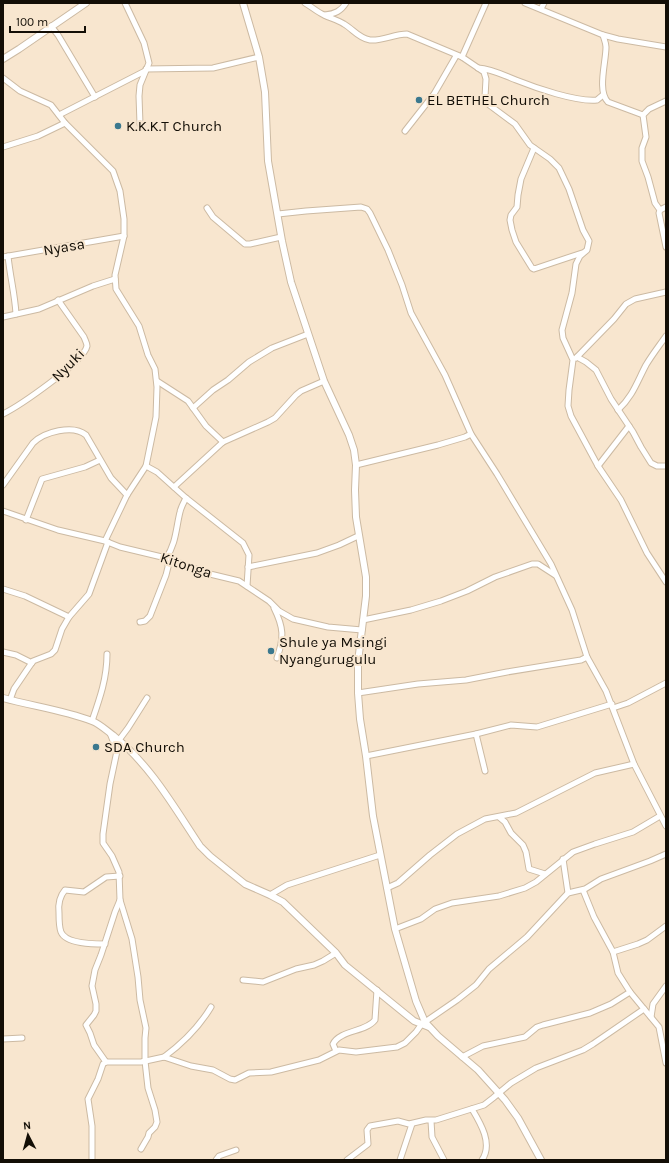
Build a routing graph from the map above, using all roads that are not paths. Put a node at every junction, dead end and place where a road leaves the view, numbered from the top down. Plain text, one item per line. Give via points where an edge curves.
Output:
1 (86, 3) edge
2 (125, 3) edge
3 (243, 3) edge
4 (305, 3) edge
5 (346, 3) edge
6 (486, 3) edge
7 (525, 3) edge
8 (544, 3) edge
9 (541, 9) junction
10 (324, 16) junction
11 (51, 26) junction
12 (603, 35) junction
13 (666, 47) edge
14 (456, 56) junction
15 (462, 57) junction
16 (259, 58) junction
17 (3, 59) edge
18 (477, 68) junction
19 (146, 70) junction
20 (3, 78) edge
21 (603, 95) junction
22 (95, 97) junction
23 (666, 101) edge
24 (59, 115) junction
25 (643, 115) junction
26 (64, 123) junction
27 (140, 124) dead end
28 (405, 131) dead end
29 (3, 148) edge
30 (534, 148) junction
31 (666, 207) edge
32 (207, 208) dead end
33 (660, 210) junction
34 (278, 214) junction
35 (124, 236) junction
36 (281, 237) junction
37 (666, 247) edge
38 (584, 252) junction
39 (5, 256) edge
40 (115, 279) junction
41 (666, 292) edge
42 (58, 300) junction
43 (16, 314) junction
44 (3, 317) edge
45 (308, 334) junction
46 (666, 336) edge
47 (575, 359) junction
48 (158, 381) junction
49 (324, 381) junction
50 (193, 408) junction
51 (618, 410) junction
52 (3, 414) edge
53 (629, 426) junction
54 (471, 434) junction
55 (223, 442) junction
56 (100, 460) junction
57 (356, 465) junction
58 (146, 466) junction
59 (598, 466) junction
60 (666, 466) edge
61 (3, 485) edge
62 (174, 487) junction
63 (127, 494) junction
64 (186, 498) junction
65 (3, 511) edge
66 (26, 520) junction
67 (358, 536) junction
68 (107, 542) junction
69 (167, 558) junction
70 (248, 567) junction
71 (556, 575) junction
72 (666, 582) edge
73 (248, 586) junction
74 (3, 589) edge
75 (273, 606) junction
76 (70, 617) junction
77 (363, 620) junction
78 (140, 622) dead end
79 (362, 630) junction
80 (3, 652) edge
81 (106, 654) dead end
82 (587, 657) junction
83 (277, 658) dead end
84 (32, 663) junction
85 (666, 683) edge
86 (358, 693) junction
87 (3, 698) edge
88 (147, 698) dead end
89 (10, 700) junction
90 (612, 706) junction
91 (92, 721) junction
92 (109, 732) junction
93 (476, 734) junction
94 (119, 740) junction
95 (366, 756) junction
96 (634, 764) junction
97 (485, 771) dead end
98 (660, 816) junction
99 (499, 817) junction
100 (666, 826) edge
101 (666, 854) edge
102 (380, 855) junction
103 (563, 859) junction
104 (545, 874) junction
105 (120, 876) junction
106 (387, 888) junction
107 (583, 890) junction
108 (568, 893) junction
109 (270, 895) junction
110 (120, 900) junction
111 (666, 926) edge
112 (395, 929) junction
113 (105, 944) junction
114 (613, 952) junction
115 (336, 953) junction
116 (243, 980) dead end
117 (666, 986) edge
118 (377, 990) junction
119 (630, 992) junction
120 (211, 1007) dead end
121 (644, 1009) junction
122 (651, 1017) junction
123 (423, 1023) junction
124 (22, 1038) dead end
125 (3, 1039) edge
126 (336, 1051) junction
127 (164, 1057) junction
128 (462, 1057) junction
129 (145, 1061) junction
130 (106, 1062) junction
131 (666, 1063) edge
132 (500, 1094) junction
133 (472, 1110) junction
134 (431, 1121) junction
135 (412, 1124) junction
136 (141, 1149) dead end
137 (236, 1150) dead end
138 (92, 1160) edge
139 (216, 1160) edge
140 (347, 1160) edge
141 (400, 1160) edge
142 (444, 1160) edge
143 (482, 1160) edge
144 (540, 1160) edge

1 - 11 street
2 - 19 street via 144,43 149,63
3 - 16 street
4 - 10 street
5 - 10 street via 336,13
6 - 15 street
7 - 9 street
8 - 9 street
9 - 12 street
10 - 14 street via 345,24 363,38 370,40 407,34
11 - 17 street
11 - 22 street
12 - 13 street
12 - 21 street via 606,46
14 - 15 street
14 - 28 street via 434,94
15 - 18 street
16 - 19 street via 213,68
16 - 34 street via 265,92 268,161
18 - 21 street via 497,71 534,86 578,99 597,100
18 - 30 street via 484,72 486,79 485,101 515,124 526,142
19 - 22 street
19 - 27 street via 140,85
20 - 24 street via 20,91 51,105
21 - 25 street via 608,102
22 - 24 street
23 - 25 street via 649,109
24 - 26 street
25 - 33 street via 646,137 642,148 642,161 655,203
26 - 29 street via 38,136
26 - 35 street via 113,171 123,207
30 - 38 street via 555,163 567,184 588,242
30 - 38 street via 521,179 517,207 510,218 516,242 534,269
31 - 33 street
32 - 36 street via 245,244
33 - 37 street
34 - 36 street
34 - 54 street via 354,207 367,209 388,250 411,313 446,375
35 - 39 street, Nyasa
35 - 40 street
36 - 45 street via 291,282
38 - 47 street via 576,264 572,293 562,330 563,338
39 - 43 street
40 - 42 street
40 - 48 street via 118,294 139,326
41 - 47 street via 635,299 626,304
42 - 43 street via 39,309
42 - 52 street, Nyuki via 84,337 86,348 46,386
43 - 44 street
45 - 49 street
45 - 50 street via 272,348 248,362
46 - 51 street via 629,398
47 - 51 street via 596,370
47 - 59 street via 568,406
48 - 50 street via 183,397
48 - 58 street via 156,417
49 - 55 street via 301,391 275,418
49 - 57 street via 349,435
50 - 55 street via 206,426
51 - 53 street
53 - 59 street
53 - 60 street via 651,463
54 - 57 street via 432,447
54 - 71 street
55 - 62 street
56 - 61 street via 83,433 72,430 53,432 33,443
56 - 63 street via 111,478
56 - 66 street via 42,479
57 - 67 street via 355,504
58 - 62 street
58 - 63 street
59 - 72 street via 624,506 647,553
62 - 64 street
63 - 68 street
64 - 69 street
64 - 70 street via 243,543 249,555
65 - 66 street, Kitonga
66 - 68 street, Kitonga
67 - 70 street via 316,553
67 - 77 street via 366,577
68 - 69 street, Kitonga
68 - 76 street via 89,594
69 - 73 street, Kitonga
69 - 78 street via 166,576 150,616
70 - 73 street
71 - 77 street via 541,565 532,564 495,576 441,601
71 - 82 street via 572,610
73 - 75 street, Kitonga
74 - 76 street
75 - 79 street, Kitonga via 284,615 310,624
75 - 83 street via 282,631 282,642
76 - 84 street via 53,652 37,658
77 - 79 street
79 - 86 street
80 - 84 street
81 - 91 street via 103,688
82 - 86 street via 562,664 466,680
82 - 90 street
84 - 89 street via 14,688
85 - 90 street via 628,703
86 - 95 street
87 - 89 street
88 - 94 street
89 - 91 street
90 - 93 street via 537,727 511,725
90 - 96 street
91 - 92 street
92 - 94 street
92 - 105 street via 117,751 102,839 117,865
93 - 95 street
93 - 97 street
94 - 109 street via 142,762 200,846 245,884
95 - 102 street via 372,816
96 - 98 street
96 - 99 street via 595,773 524,810
98 - 100 street
98 - 103 street via 633,832 583,848
99 - 104 street via 523,845 529,869
99 - 106 street via 485,819 457,834 398,883
101 - 107 street via 601,879
102 - 106 street
102 - 109 street via 287,885
103 - 104 street
103 - 108 street
104 - 112 street via 525,888 499,896 452,903
105 - 110 street
105 - 113 street via 106,877 84,892 65,890 58,901 60,927 64,936 83,943
106 - 112 street
107 - 108 street
107 - 114 street
108 - 123 street via 527,937 489,969 476,985
109 - 115 street via 283,902
110 - 113 street
110 - 129 street via 135,956 146,1028
111 - 114 street via 647,940
112 - 123 street
113 - 130 street via 95,966 92,984 96,1011 86,1025 94,1045
114 - 119 street via 616,969
115 - 116 street via 323,961 263,982
115 - 118 street via 345,966
117 - 122 street via 652,1004
118 - 123 street via 414,1021
118 - 126 street via 373,1023 338,1038 333,1044
119 - 121 street
119 - 128 street via 590,1013 537,1027 525,1037 483,1046
120 - 127 street via 192,1033
121 - 122 street
121 - 132 street via 583,1050 536,1068 511,1083
122 - 131 street via 659,1027
123 - 126 street via 405,1043 397,1047 356,1052
123 - 128 street
124 - 125 street
126 - 127 street via 319,1060 271,1072 249,1073 235,1080 213,1070
127 - 129 street
128 - 132 street
129 - 130 street
129 - 136 street via 148,1088 157,1122
130 - 138 street via 88,1099 92,1126
132 - 133 street
132 - 144 street via 518,1118
133 - 134 street
133 - 143 street via 485,1136 486,1153
134 - 135 street via 422,1120
134 - 142 street via 432,1137
135 - 140 street via 398,1121 370,1126 367,1130 368,1144
135 - 141 street
137 - 139 street via 219,1156

